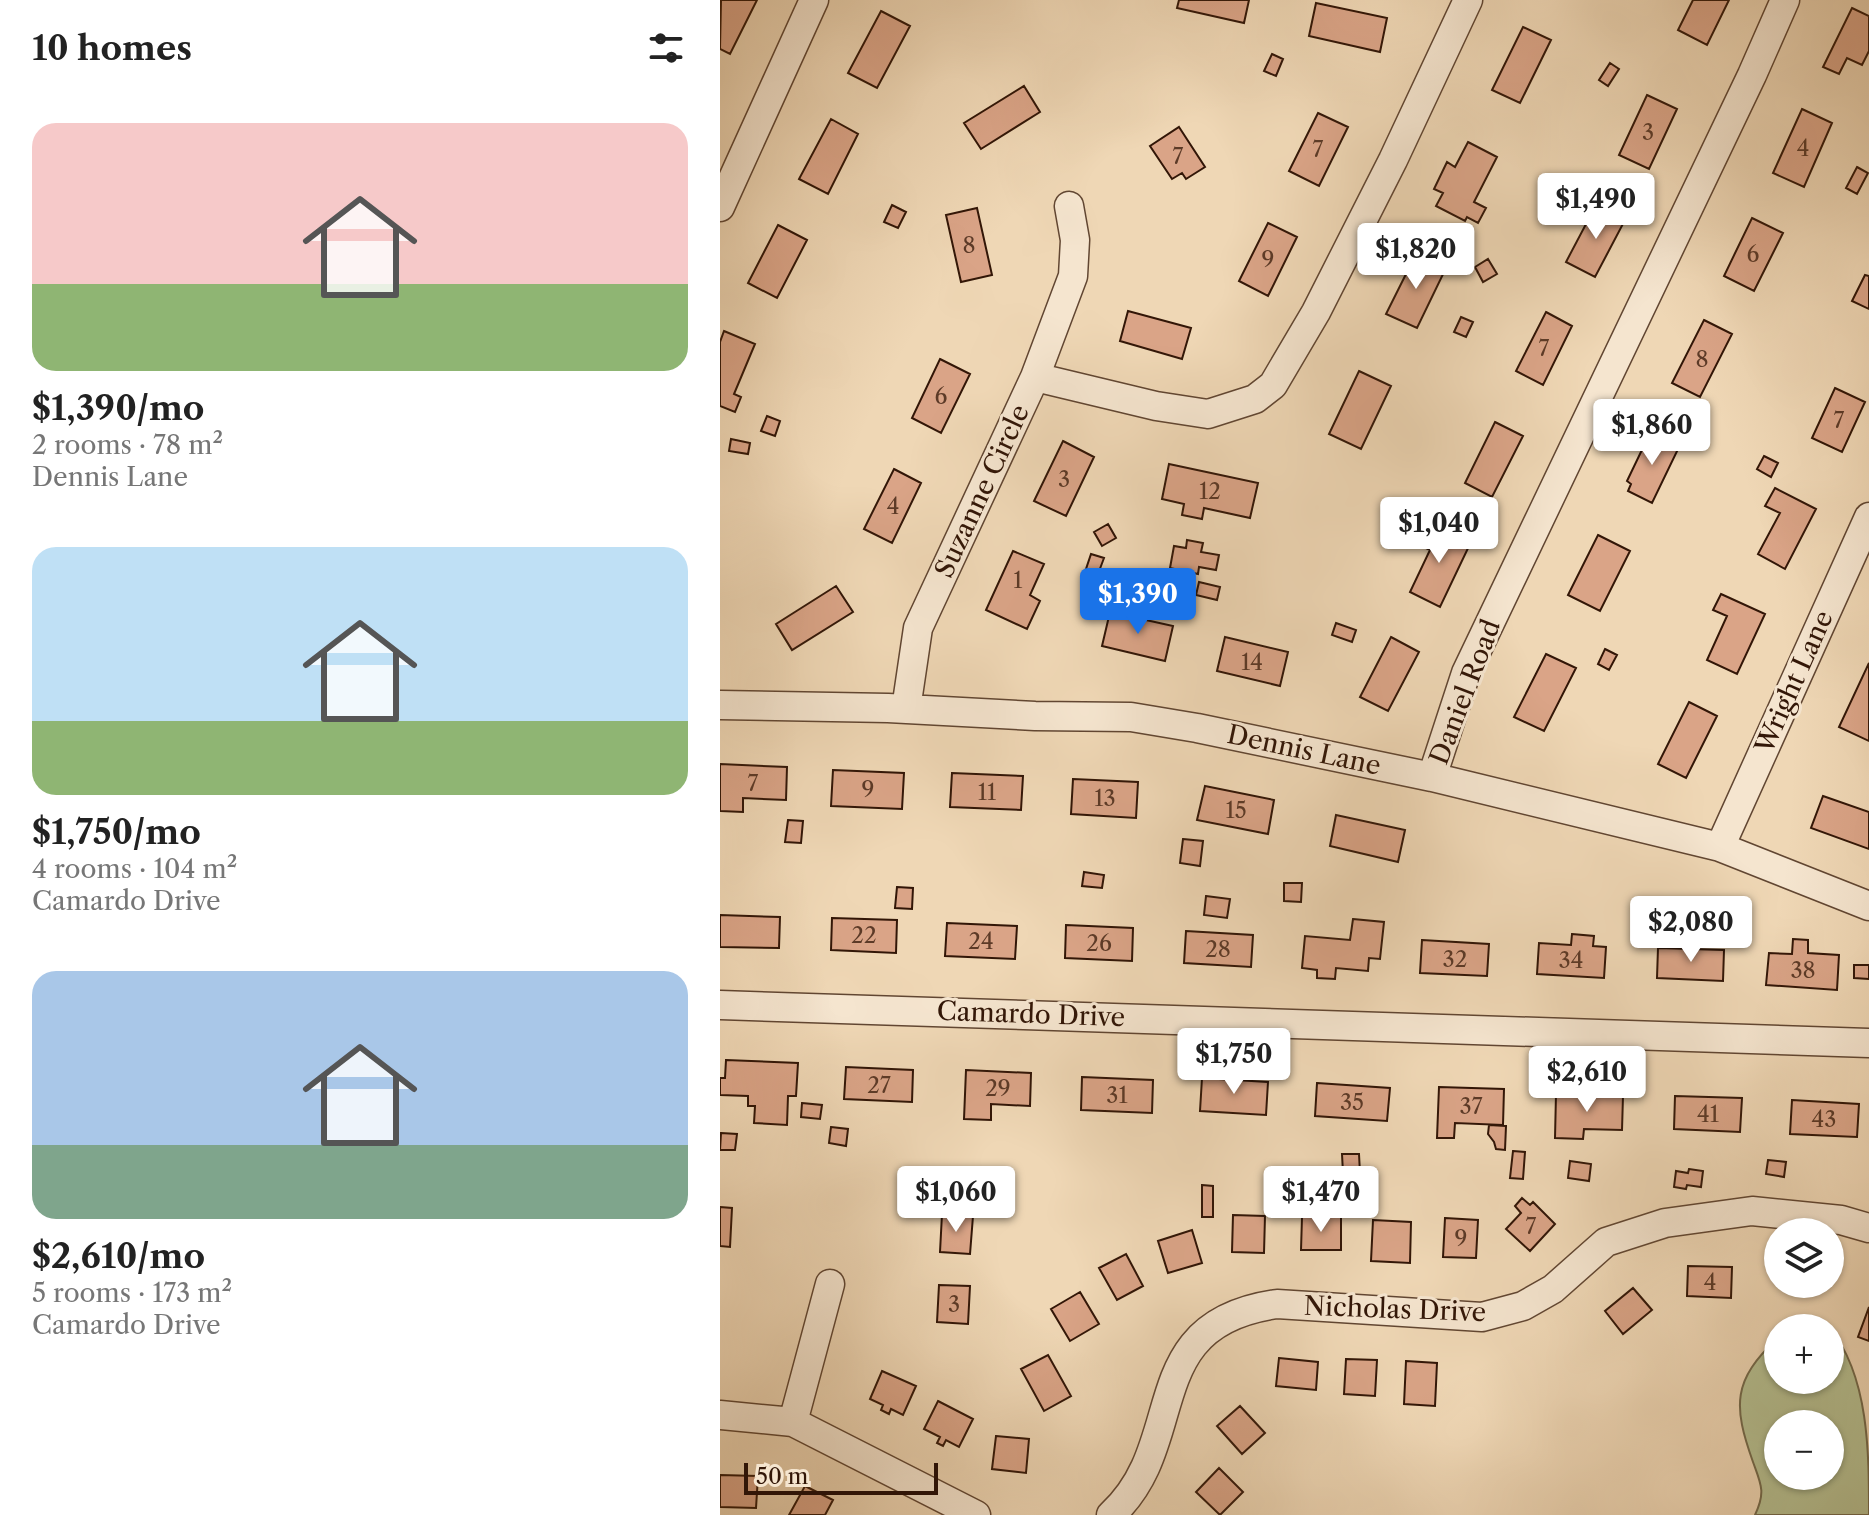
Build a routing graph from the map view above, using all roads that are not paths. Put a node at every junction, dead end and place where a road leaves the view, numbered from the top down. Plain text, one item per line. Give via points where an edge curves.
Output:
1 (814, 0) edge
2 (1468, 0) edge
3 (1785, 0) edge
4 (1069, 206) dead end
5 (720, 207) edge
6 (1035, 377) junction
7 (1869, 517) edge
8 (720, 705) edge
9 (906, 709) junction
10 (1432, 777) junction
11 (1720, 847) junction
12 (1869, 906) edge
13 (720, 1005) edge
14 (1869, 1043) edge
15 (1869, 1228) edge
16 (830, 1284) dead end
17 (720, 1415) edge
18 (793, 1422) junction
19 (976, 1515) edge
20 (1111, 1515) edge

1 - 5 street
2 - 6 street via 1393,160 1273,385 1255,399 1208,414
3 - 10 street, Daniel Road via 1466,673
4 - 6 street, Suzanne Circle via 1075,240 1073,276
6 - 9 street, Suzanne Circle via 918,628
7 - 11 street, Wright Lane
8 - 9 street, Dennis Lane
9 - 10 street, Dennis Lane via 1131,717
10 - 11 street, Dennis Lane
11 - 12 street, Dennis Lane
13 - 14 street, Camardo Drive
15 - 20 street, Nicholas Drive via 1752,1211 1665,1223 1606,1242 1553,1289 1523,1306 1482,1317 1277,1304 1250,1308 1225,1318 1197,1340 1180,1365 1147,1469 1128,1500
16 - 18 street
17 - 18 street
18 - 19 street

